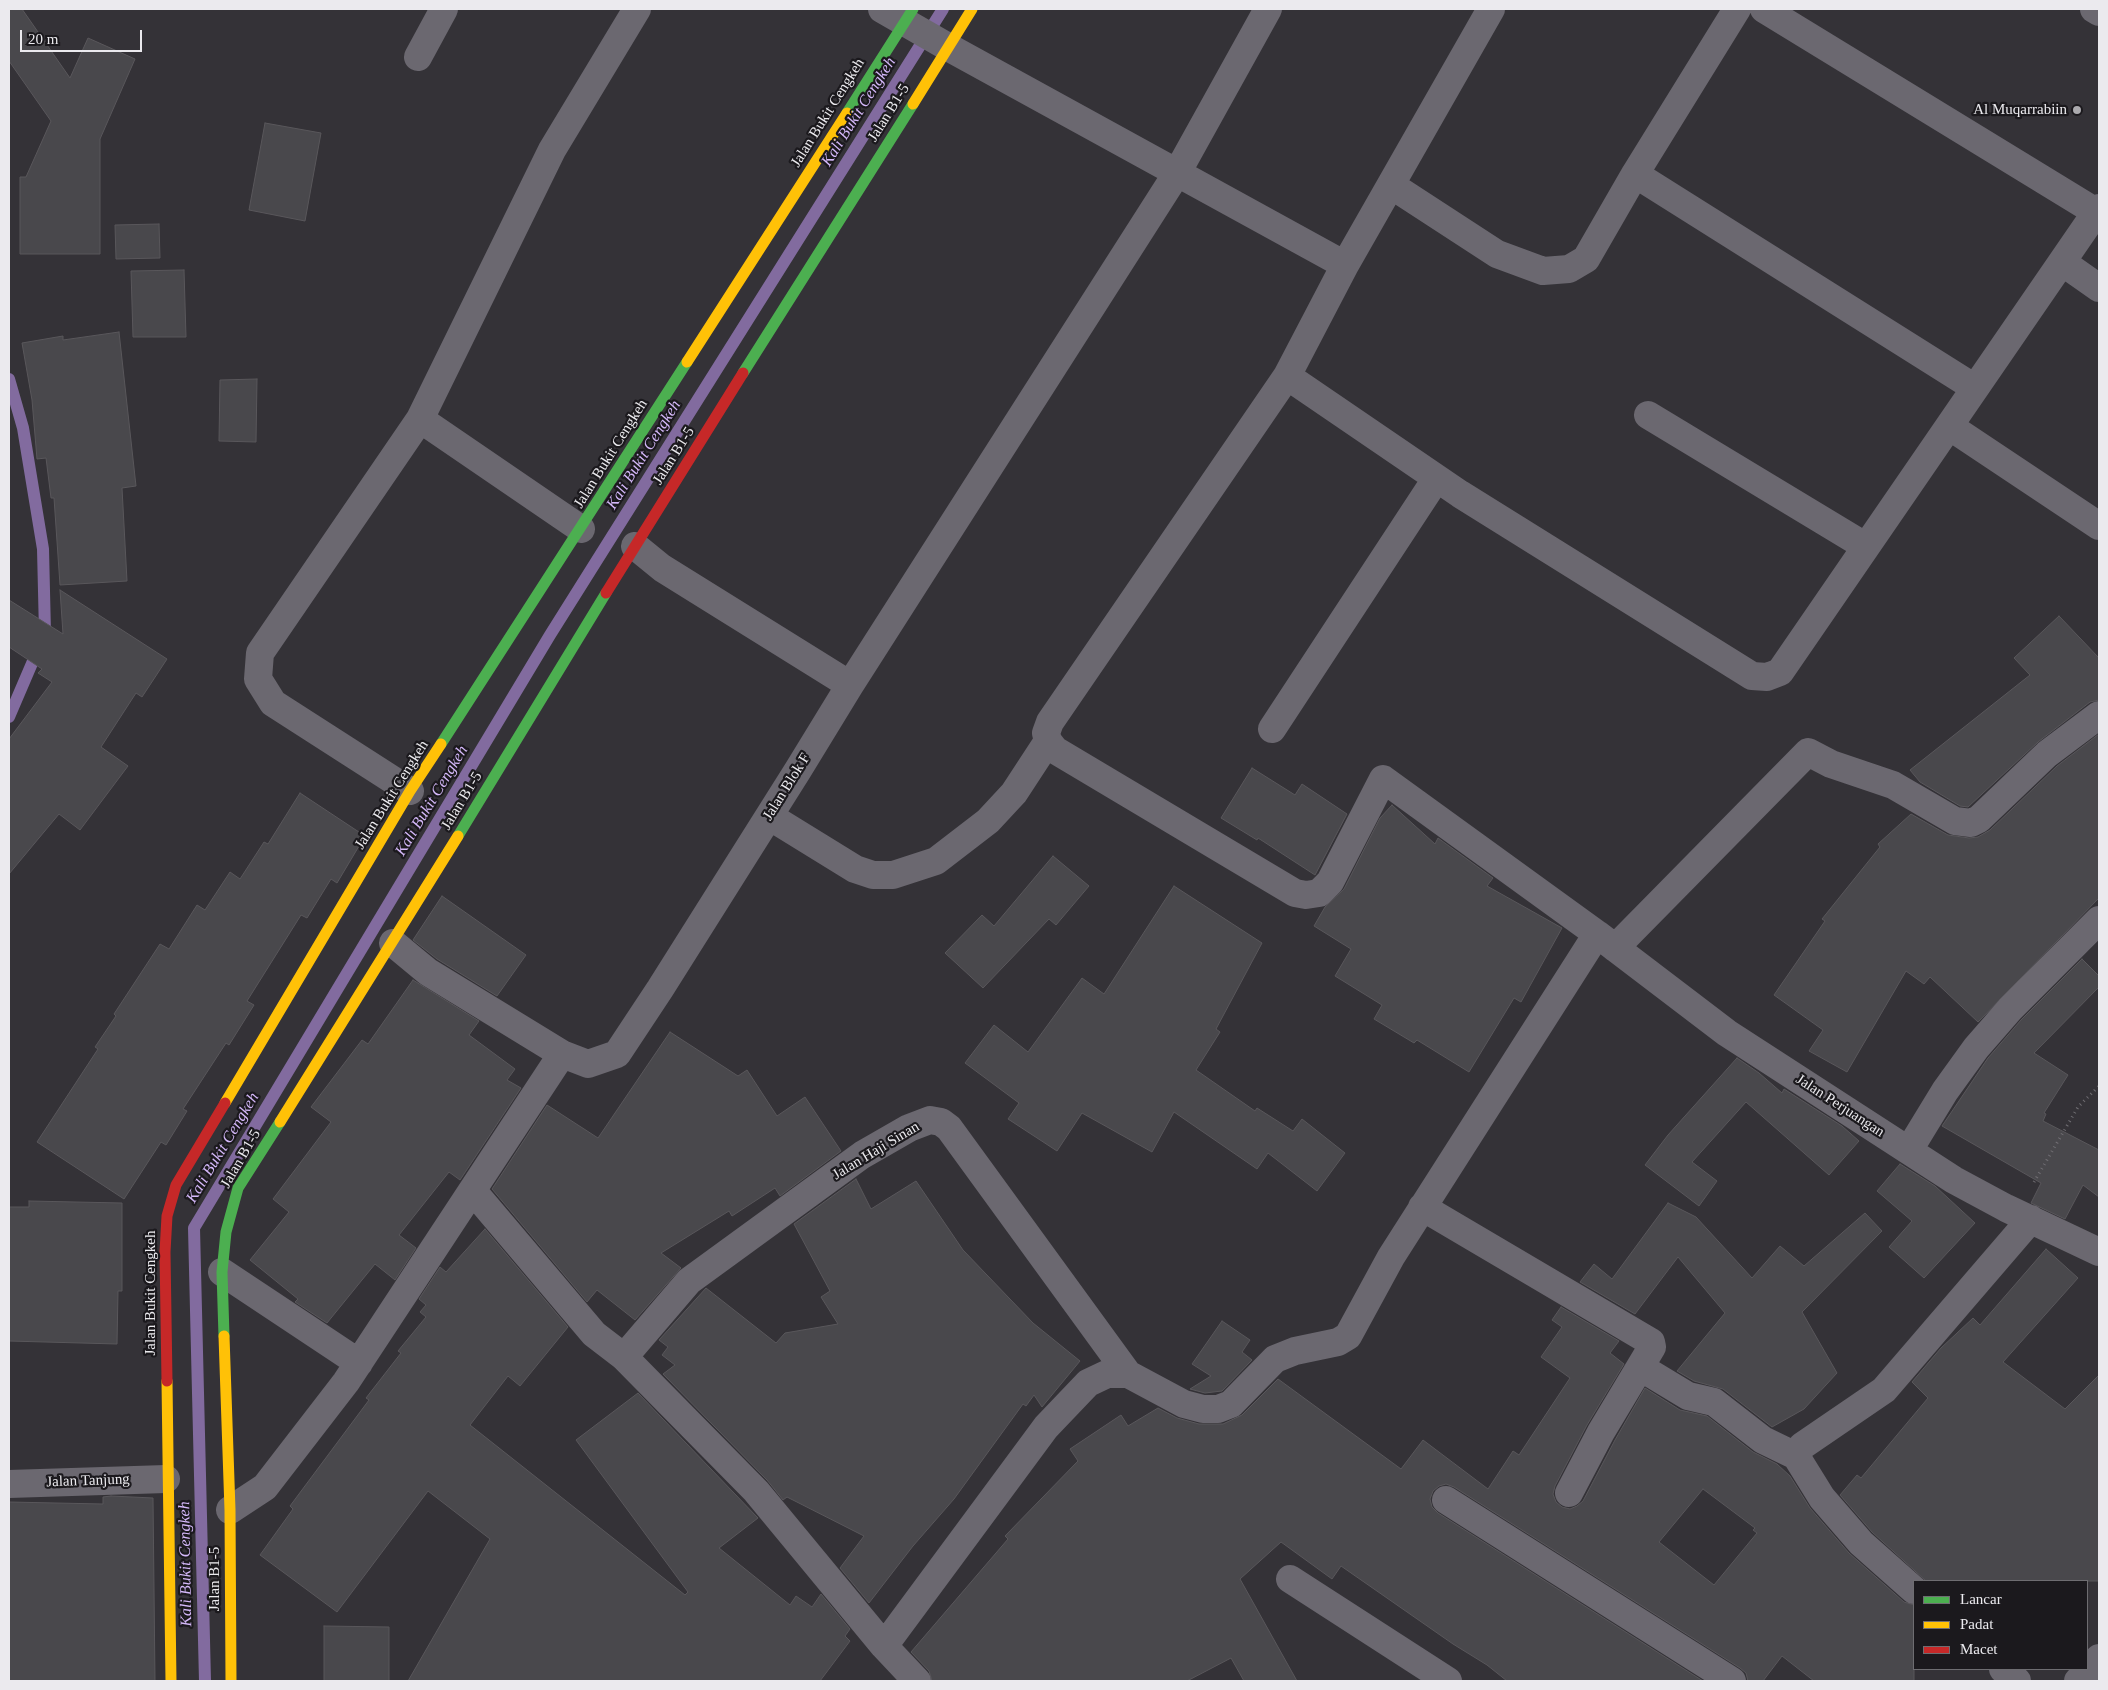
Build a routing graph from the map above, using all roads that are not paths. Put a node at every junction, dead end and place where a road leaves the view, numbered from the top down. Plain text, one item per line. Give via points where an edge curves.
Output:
1 (444, 9) edge
2 (637, 9) edge
3 (972, 9) edge
4 (1268, 9) edge
5 (1491, 9) edge
6 (1737, 9) edge
7 (1764, 9) edge
8 (2094, 9) edge
9 (2099, 12) edge
10 (903, 16) edge
11 (944, 45) junction
12 (418, 57) dead end
13 (1177, 173) junction
14 (1635, 174) junction
15 (1391, 185) junction
16 (2098, 210) edge
17 (2062, 262) junction
18 (1345, 265) junction
19 (2099, 288) edge
20 (1286, 376) junction
21 (1975, 388) junction
22 (1648, 415) dead end
23 (420, 419) junction
24 (1949, 426) junction
25 (1436, 479) junction
26 (2099, 526) edge
27 (581, 529) junction
28 (635, 546) junction
29 (1865, 546) junction
30 (850, 685) junction
31 (2099, 715) edge
32 (1272, 729) dead end
33 (1048, 742) junction
34 (410, 791) junction
35 (769, 816) junction
36 (2099, 920) edge
37 (1606, 941) junction
38 (393, 943) junction
39 (562, 1054) junction
40 (1909, 1150) junction
41 (473, 1191) junction
42 (1422, 1207) junction
43 (2023, 1216) junction
44 (2099, 1252) edge
45 (222, 1272) junction
46 (624, 1356) junction
47 (359, 1363) junction
48 (1640, 1367) junction
49 (1128, 1374) junction
50 (1796, 1456) junction
51 (166, 1478) junction
52 (9, 1484) edge
53 (1570, 1493) dead end
54 (1446, 1500) dead end
55 (230, 1510) junction
56 (1290, 1578) dead end
57 (1913, 1589) edge
58 (884, 1646) junction
59 (2099, 1658) edge
60 (2004, 1670) edge
61 (171, 1681) edge
62 (230, 1681) edge
63 (917, 1681) edge
64 (1448, 1681) edge
65 (1732, 1681) edge
66 (2017, 1681) edge
67 (2078, 1681) edge

1 - 12 street
2 - 23 street via 552,150
3 - 11 street, Jalan B1-5
4 - 13 street, Jalan Blok F
5 - 15 street
6 - 14 street
7 - 16 street
8 - 9 street
10 - 11 street
10 - 27 street, Jalan Bukit Cengkeh
11 - 13 street
11 - 28 street, Jalan B1-5
13 - 18 street
13 - 30 street, Jalan Blok F
14 - 15 street via 1586,259 1569,270 1543,271 1496,254
14 - 21 street
15 - 18 street
16 - 17 street
17 - 19 street
17 - 21 street
18 - 20 street
20 - 25 street
20 - 33 street via 1050,722 1046,733
21 - 24 street
22 - 29 street
23 - 27 street
23 - 34 street via 260,652 258,679 273,703
24 - 26 street
24 - 29 street
25 - 29 street via 1752,676 1767,677 1780,672
25 - 32 street
27 - 34 street, Jalan Bukit Cengkeh
28 - 30 street via 662,568
28 - 38 street, Jalan B1-5
30 - 35 street, Jalan Blok F
31 - 37 street via 2047,754 1971,823 1955,821 1894,785 1831,764 1808,752
33 - 35 street via 1014,793 988,821 936,861 893,875 873,875 855,869
33 - 37 street, Jalan Perjuangan via 1089,771 1295,893 1306,895 1319,893 1330,882 1383,779
34 - 51 street, Jalan Bukit Cengkeh via 176,1185 167,1216 164,1252
35 - 39 street, Jalan Blok F via 617,1054 588,1064
36 - 40 street via 2016,1002 1976,1048
37 - 40 street, Jalan Perjuangan via 1727,1033
37 - 42 street
38 - 39 street, Jalan Blok F via 428,972
38 - 45 street, Jalan B1-5 via 238,1188 226,1232
39 - 41 street
40 - 43 street, Jalan Perjuangan via 1954,1180
41 - 46 street via 594,1334
41 - 47 street
42 - 48 street via 1651,1342 1652,1347
42 - 49 street via 1348,1336 1338,1342 1295,1351 1275,1359 1231,1404 1218,1409 1184,1404
43 - 44 street, Jalan Perjuangan
43 - 50 street via 1884,1390 1802,1446
45 - 47 street
45 - 55 street, Jalan B1-5
46 - 49 street, Jalan Haji Sinan via 689,1281 862,1155 930,1120 949,1128
46 - 58 street via 756,1491
47 - 55 street via 265,1488
48 - 50 street via 1688,1396 1714,1402 1763,1440
48 - 53 street via 1601,1432
49 - 58 street via 1107,1374 1088,1383 1046,1427
50 - 57 street via 1822,1498 1862,1544
51 - 52 street, Jalan Tanjung
51 - 61 street, Jalan Bukit Cengkeh via 171,1579
54 - 65 street
55 - 62 street, Jalan B1-5
56 - 64 street
58 - 63 street
59 - 67 street
60 - 66 street

